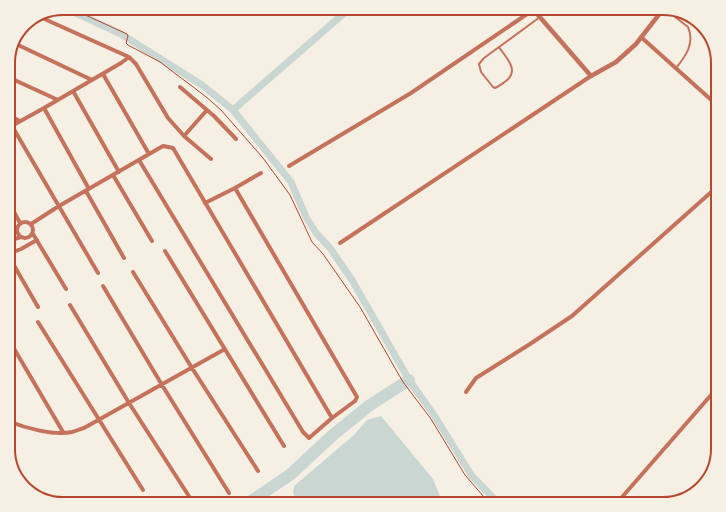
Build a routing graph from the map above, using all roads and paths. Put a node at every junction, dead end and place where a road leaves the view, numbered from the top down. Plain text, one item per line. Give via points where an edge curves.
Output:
1 (85, 15) edge
2 (524, 15) edge
3 (658, 15) edge
4 (540, 17) joint
5 (676, 17) edge
6 (45, 19) edge
7 (641, 37) junction
8 (19, 45) edge
9 (499, 47) junction
10 (129, 57) junction
11 (676, 69) junction
12 (103, 74) junction
13 (591, 76) junction
14 (15, 80) edge
15 (92, 80) junction
16 (180, 87) dead end
17 (73, 91) junction
18 (711, 99) edge
19 (58, 100) junction
20 (44, 108) junction
21 (207, 110) junction
22 (15, 118) edge
23 (20, 121) junction
24 (15, 124) edge
25 (15, 135) edge
26 (184, 136) junction
27 (236, 139) dead end
28 (149, 154) junction
29 (211, 159) dead end
30 (139, 160) junction
31 (289, 166) dead end
32 (119, 172) junction
33 (262, 173) dead end
34 (113, 176) junction
35 (235, 188) junction
36 (88, 190) junction
37 (711, 192) edge
38 (205, 203) junction
39 (59, 206) junction
40 (15, 214) edge
41 (20, 223) junction
42 (31, 224) junction
43 (17, 228) joint
44 (33, 234) junction
45 (21, 237) junction
46 (15, 239) edge
47 (37, 240) junction
48 (152, 241) dead end
49 (340, 243) dead end
50 (15, 251) edge
51 (165, 251) dead end
52 (124, 258) dead end
53 (15, 266) edge
54 (133, 272) dead end
55 (98, 273) dead end
56 (103, 286) dead end
57 (66, 289) dead end
58 (70, 305) dead end
59 (38, 307) dead end
60 (38, 322) dead end
61 (225, 349) junction
62 (15, 350) edge
63 (192, 368) junction
64 (162, 385) junction
65 (466, 392) dead end
66 (711, 395) edge
67 (129, 403) junction
68 (332, 418) junction
69 (98, 420) junction
70 (15, 424) edge
71 (62, 432) junction
72 (284, 446) dead end
73 (258, 471) dead end
74 (143, 490) dead end
75 (229, 492) dead end
76 (189, 497) edge
77 (484, 497) edge
78 (622, 497) edge

1 - 77 path via 126,34 128,46 160,62 205,96 221,110 263,158 290,195 312,242 324,254 360,307 403,382 431,419 465,475
2 - 31 street via 411,94
3 - 7 street
4 - 9 lane
4 - 13 street
5 - 11 lane via 690,31 690,48
6 - 10 street
7 - 11 street
7 - 13 street via 625,54
8 - 15 street
9 - 9 lane via 484,58 479,66 495,88 513,73 511,64
10 - 12 street via 122,64
10 - 26 street via 136,64 168,118
11 - 18 street
12 - 15 street
12 - 28 street
13 - 49 street
14 - 19 street
15 - 17 street
16 - 21 street
17 - 19 street
17 - 32 street
19 - 20 street
20 - 23 street
20 - 36 street
21 - 26 street
21 - 27 street
22 - 23 street
23 - 24 street
25 - 39 street
26 - 29 street
28 - 30 street
28 - 38 street via 163,146 173,148
30 - 32 street
30 - 68 street via 305,436 312,437
32 - 34 street
33 - 35 street
34 - 36 street
34 - 48 street
35 - 38 street
35 - 68 street via 356,397 355,401
36 - 39 street
36 - 52 street
37 - 65 street via 572,316 476,378
38 - 68 street
39 - 42 street
39 - 55 street
40 - 41 street
41 - 42 street via 27,221
41 - 43 street
42 - 44 street via 34,228
43 - 45 street
44 - 45 street via 28,238
44 - 47 street
45 - 46 street
47 - 50 street
47 - 57 street
51 - 61 street
53 - 59 street
54 - 63 street
56 - 64 street
58 - 67 street
60 - 69 street
61 - 63 street
61 - 72 street
62 - 71 street
63 - 64 street
63 - 73 street
64 - 67 street
64 - 75 street
66 - 78 street
67 - 69 street
67 - 76 street
69 - 71 street via 72,432
69 - 74 street
70 - 71 street via 50,432

